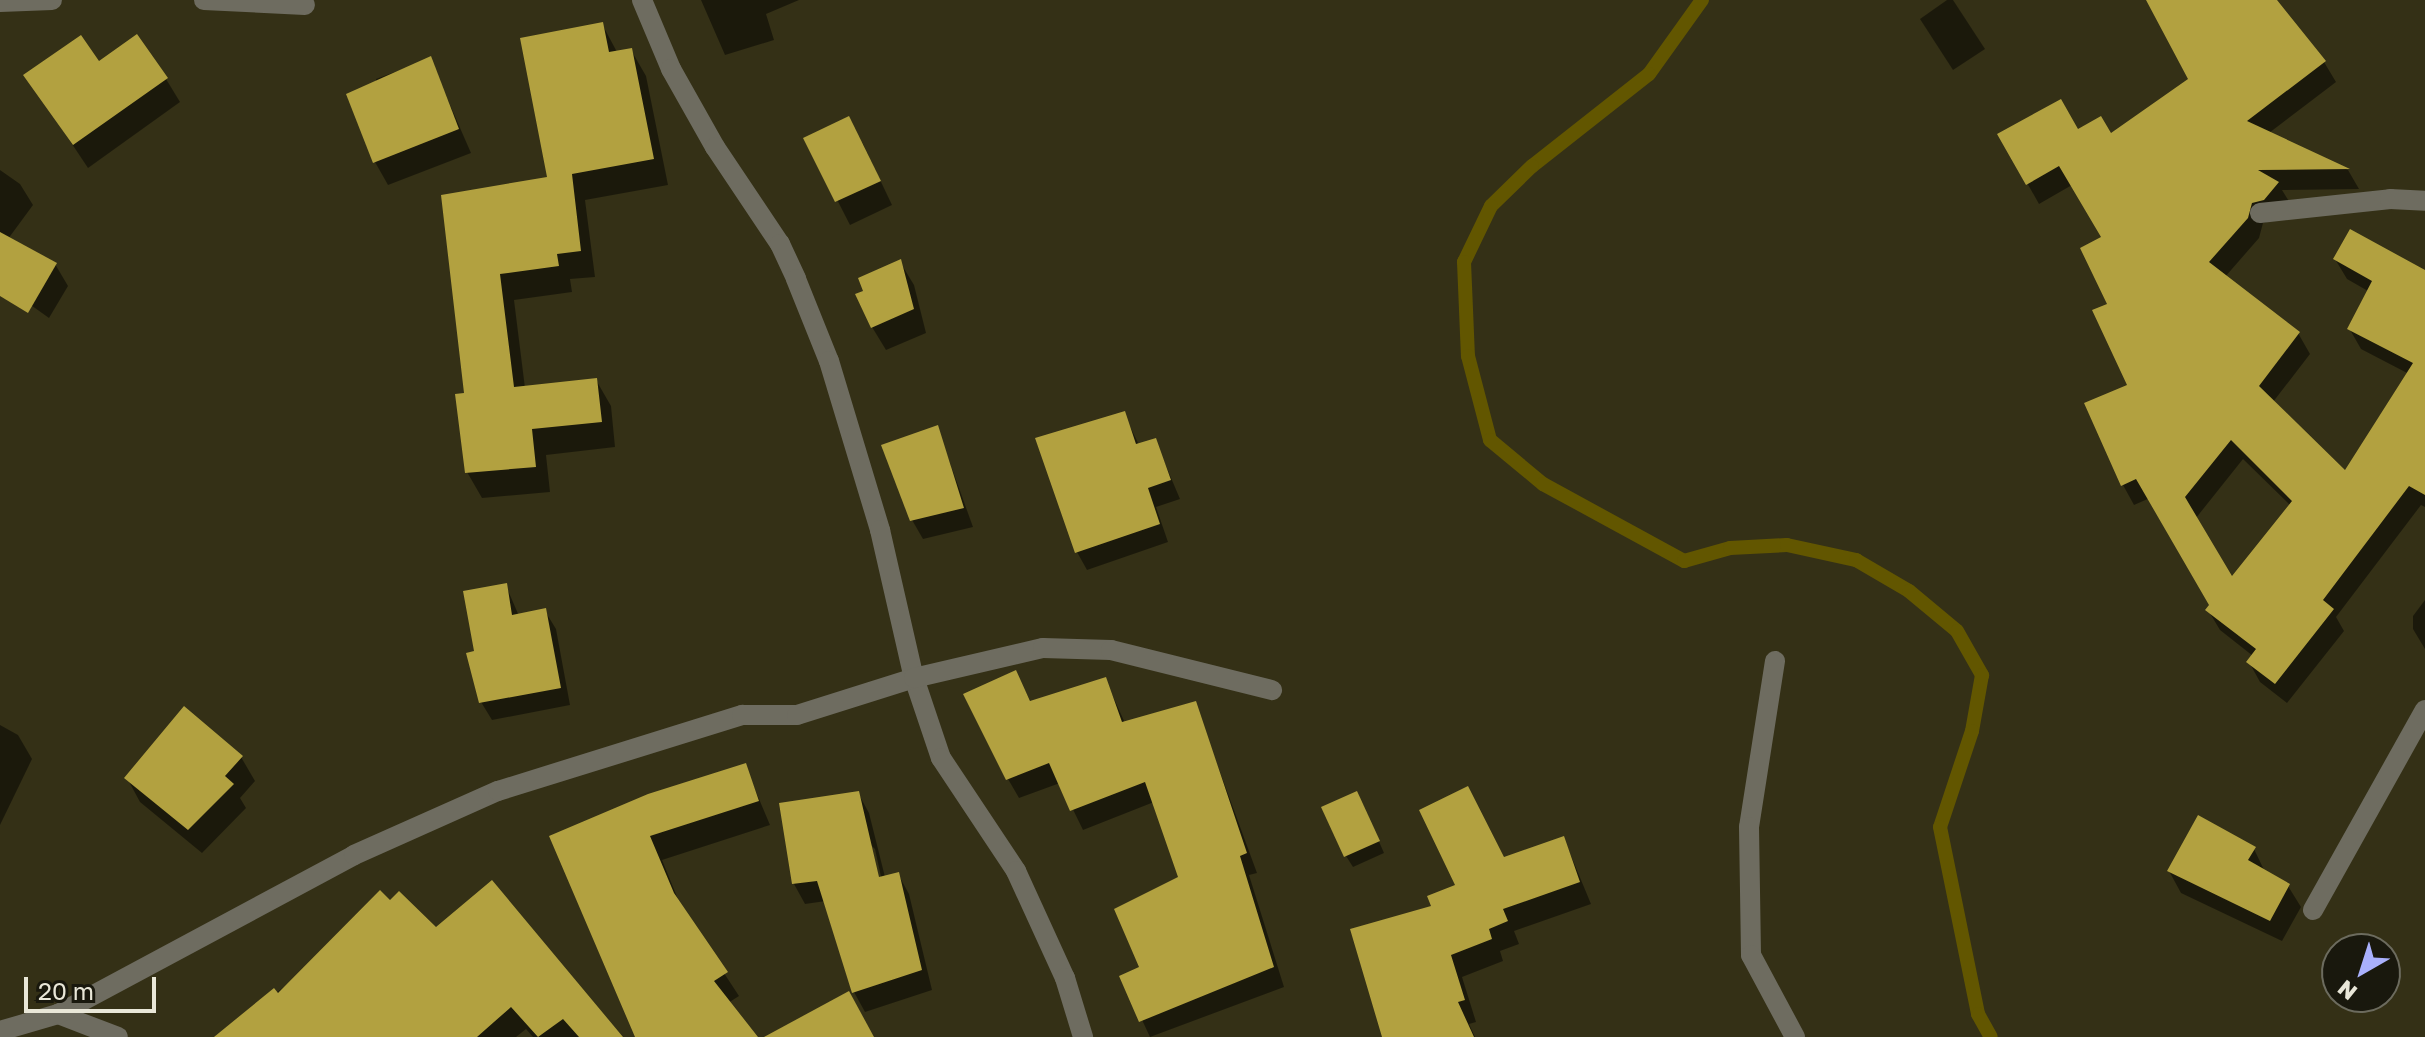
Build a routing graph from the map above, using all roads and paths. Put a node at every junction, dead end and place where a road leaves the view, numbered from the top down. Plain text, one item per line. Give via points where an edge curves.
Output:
1 (52, 0) edge
2 (204, 0) edge
3 (642, 0) edge
4 (0, 2) edge
5 (305, 5) dead end
6 (2425, 201) edge
7 (2260, 213) dead end
8 (1775, 661) dead end
9 (914, 678) junction
10 (1272, 690) dead end
11 (2425, 710) edge
12 (2313, 910) dead end
13 (58, 1014) junction
14 (0, 1031) edge
15 (118, 1037) edge
16 (1083, 1037) edge
17 (1795, 1037) edge

1 - 4 street
2 - 5 street
3 - 9 street via 671,69 707,134 780,244 812,320 880,530
6 - 7 street via 2390,199
8 - 17 street via 1749,827 1751,955
9 - 10 street via 1043,648 1087,648 1153,658
9 - 13 street via 797,715 742,715 498,791 354,855
9 - 16 street via 941,758 1016,871 1065,978
11 - 12 street
13 - 14 street
13 - 15 street

